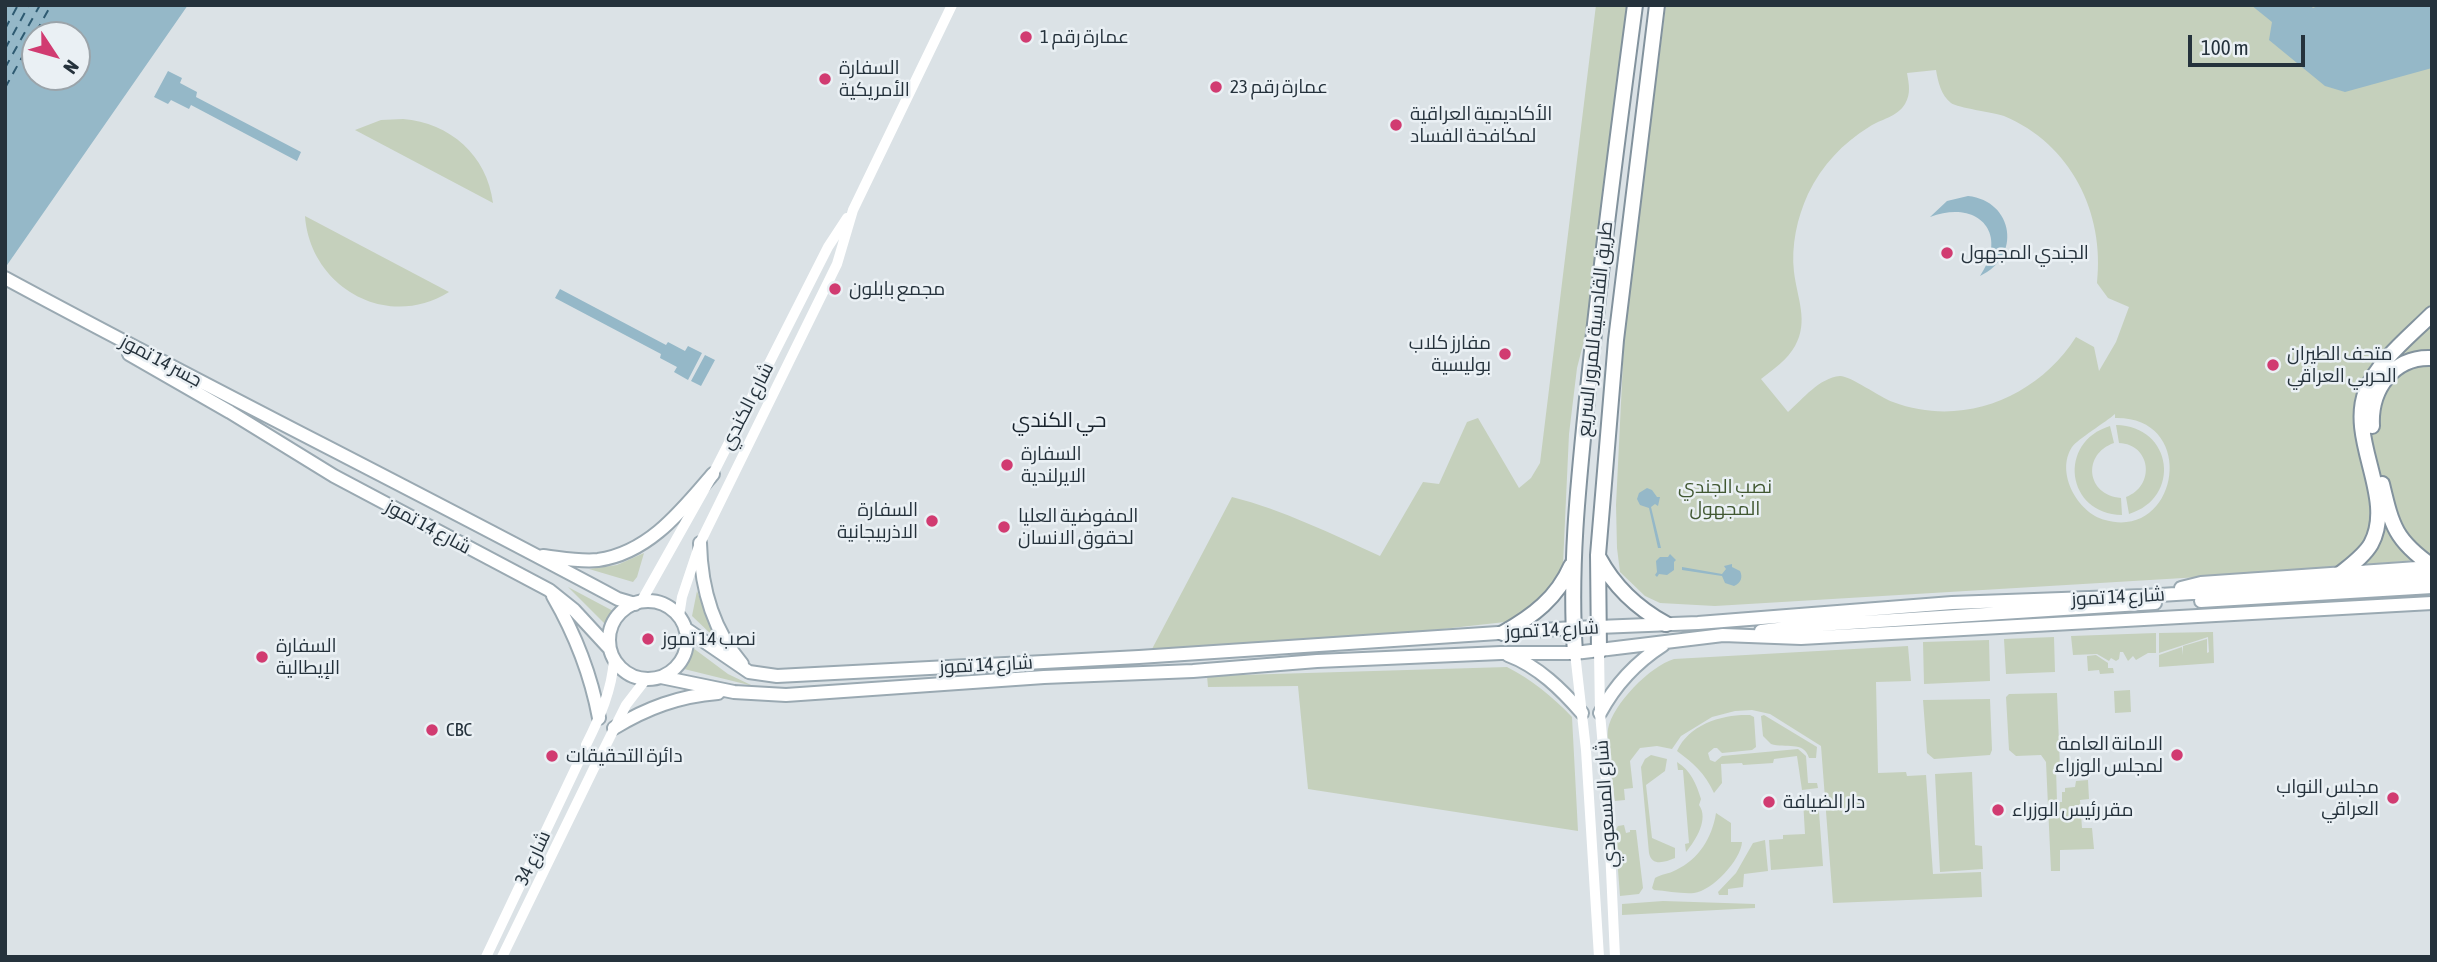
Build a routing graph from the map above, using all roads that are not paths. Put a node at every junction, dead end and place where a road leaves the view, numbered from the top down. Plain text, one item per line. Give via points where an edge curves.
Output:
1 (951, 5) edge
2 (1634, 5) edge
3 (1657, 5) edge
4 (853, 210) junction
5 (5, 278) edge
6 (5, 287) edge
7 (2432, 314) edge
8 (793, 315) junction
9 (808, 322) junction
10 (2432, 358) edge
11 (317, 443) joint
12 (308, 459) joint
13 (713, 474) junction
14 (700, 543) junction
15 (535, 555) junction
16 (1598, 555) junction
17 (1573, 561) junction
18 (2432, 566) edge
19 (2340, 573) junction
20 (2432, 578) edge
21 (2432, 587) edge
22 (549, 590) junction
23 (2171, 594) junction
24 (2432, 594) edge
25 (638, 603) junction
26 (2432, 603) edge
27 (2116, 606) junction
28 (679, 616) junction
29 (1666, 624) junction
30 (1598, 627) junction
31 (1573, 628) junction
32 (686, 629) junction
33 (1503, 633) junction
34 (1723, 635) junction
35 (1668, 642) junction
36 (1599, 651) junction
37 (1502, 653) junction
38 (1575, 653) junction
39 (612, 654) junction
40 (749, 672) junction
41 (661, 677) junction
42 (646, 679) junction
43 (734, 692) junction
44 (1582, 713) junction
45 (1600, 713) junction
46 (599, 718) junction
47 (614, 728) junction
48 (586, 745) dead end
49 (601, 753) dead end
50 (580, 759) dead end
51 (595, 766) dead end
52 (486, 957) edge
53 (502, 957) edge
54 (1599, 957) edge
55 (1615, 957) edge

1 - 4 main road, شارع الكندي
2 - 17 highway, طريق القادسية للمرور السريع via 1595,322
3 - 16 highway, طريق القادسية للمرور السريع via 1616,340
4 - 8 main road, شارع الكندي
4 - 9 main road, شارع الكندي via 837,264
5 - 11 main road, جسر 14 تموز
6 - 12 main road, جسر 14 تموز
7 - 19 highway via 2381,366 2365,393 2362,426 2376,495 2376,528 2364,554
8 - 9 main road
8 - 13 main road, شارع الكندي
9 - 14 main road, شارع الكندي
10 - 18 highway via 2414,360 2389,374 2380,384 2371,415 2374,449 2396,533
11 - 15 main road, شارع 14 تموز
12 - 22 main road, شارع 14 تموز
13 - 15 main road via 673,520 629,550 596,560
13 - 25 main road, شارع الكندي
14 - 28 main road, شارع الكندي
14 - 40 main road via 702,579 711,612 727,644
15 - 25 main road, شارع 14 تموز via 618,599
16 - 29 highway via 1626,596
16 - 30 highway, طريق القادسية للمرور السريع
17 - 31 highway, طريق القادسية للمرور السريع
17 - 33 highway via 1551,599
18 - 19 main road
19 - 23 main road via 2201,583
20 - 23 main road, شارع 14 تموز
21 - 27 main road, شارع 14 تموز
22 - 39 main road, شارع 14 تموز via 574,610
22 - 46 main road via 580,652
23 - 29 main road, شارع 14 تموز via 1952,603
24 - 27 main road via 2133,611
25 - 28 main road via 662,604
25 - 39 main road via 616,618 610,633
26 - 34 main road, شارع 14 تموز via 1801,638
27 - 34 main road, شارع 14 تموز
28 - 32 main road
29 - 30 main road, شارع 14 تموز
30 - 31 main road, شارع 14 تموز
30 - 36 highway, طريق القادسية للمرور السريع
31 - 33 main road, شارع 14 تموز
31 - 38 highway, طريق القادسية للمرور السريع
32 - 40 main road, شارع 14 تموز
32 - 41 main road via 687,646 681,662
33 - 40 main road, شارع 14 تموز via 933,668 777,676
34 - 35 main road, شارع 14 تموز
35 - 36 main road, شارع 14 تموز
35 - 45 main road via 1632,669
36 - 38 main road, شارع 14 تموز
36 - 45 main road, شارع المسعودي
37 - 38 main road, شارع 14 تموز
37 - 43 main road, شارع 14 تموز via 786,695
37 - 44 main road via 1541,674
38 - 44 main road, شارع المسعودي
39 - 42 main road via 629,674
39 - 46 main road via 609,691
41 - 42 main road
41 - 43 main road, شارع 14 تموز
42 - 47 main road
43 - 47 main road via 673,700
44 - 54 main road, شارع المسعودي
45 - 55 main road, شارع المسعودي
46 - 48 main road
47 - 49 main road
50 - 52 main road, شارع 34
51 - 53 main road, شارع 34

